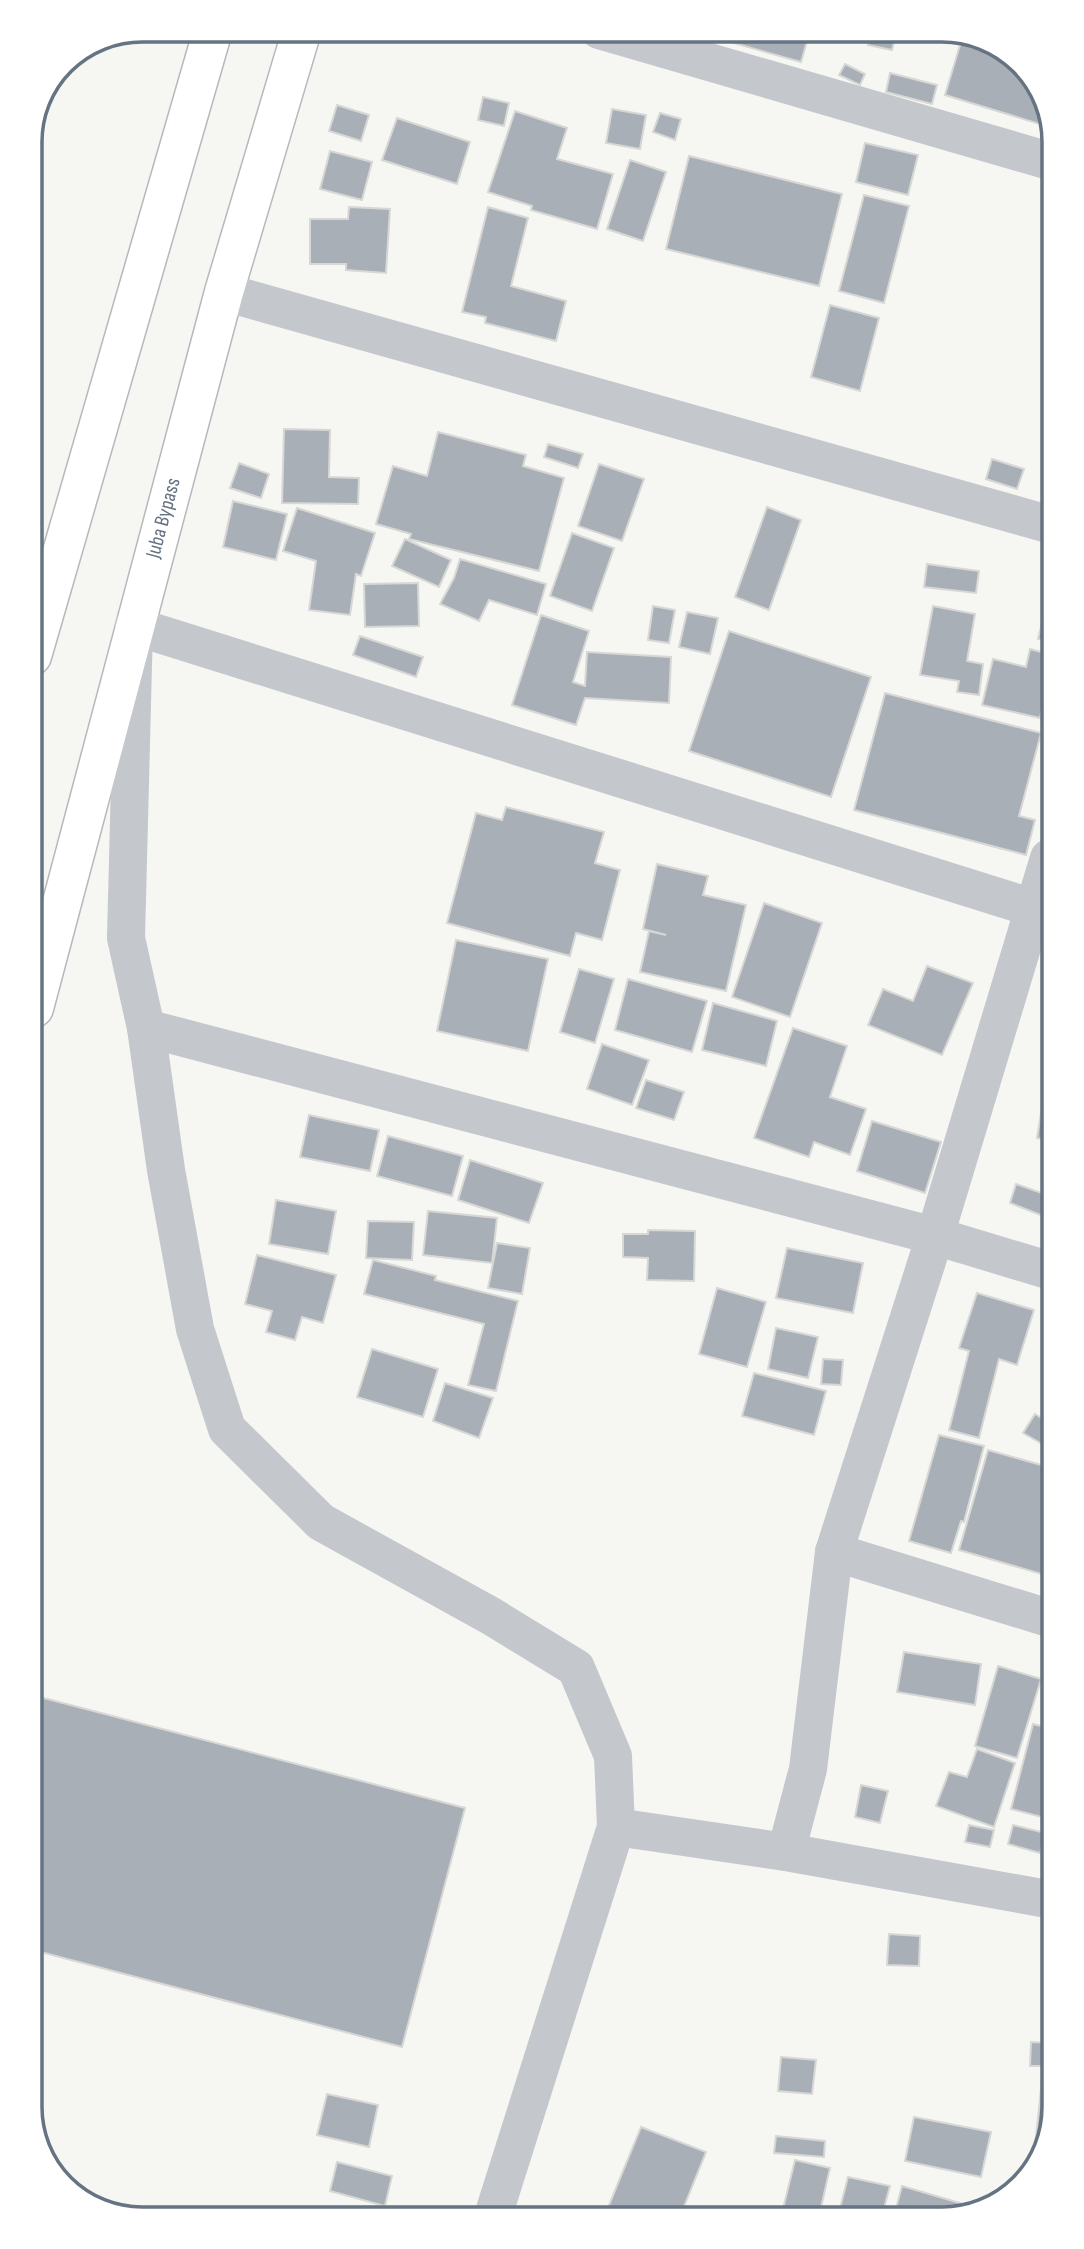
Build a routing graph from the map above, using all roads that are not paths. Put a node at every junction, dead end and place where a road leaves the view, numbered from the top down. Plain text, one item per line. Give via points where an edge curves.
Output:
1 (210, 42) edge
2 (298, 42) edge
3 (640, 42) edge
4 (1042, 159) edge
5 (224, 292) junction
6 (1042, 522) edge
7 (42, 621) edge
8 (134, 626) junction
9 (1042, 911) edge
10 (42, 977) edge
11 (146, 1028) junction
12 (935, 1236) junction
13 (1042, 1268) edge
14 (834, 1552) junction
15 (1042, 1616) edge
16 (616, 1826) junction
17 (786, 1852) junction
18 (1042, 1898) edge
19 (496, 2207) edge

1 - 7 main road
2 - 5 main road, Juba Bypass
3 - 4 street
5 - 6 street
5 - 8 main road, Juba Bypass
8 - 9 street
8 - 10 main road, Juba Bypass
8 - 11 street via 126,938
9 - 12 street
11 - 12 street
11 - 16 street via 195,1329 228,1429 321,1522 576,1668 613,1756
12 - 13 street
12 - 14 street
14 - 15 street
14 - 17 street via 808,1769
16 - 17 street
16 - 19 street
17 - 18 street

